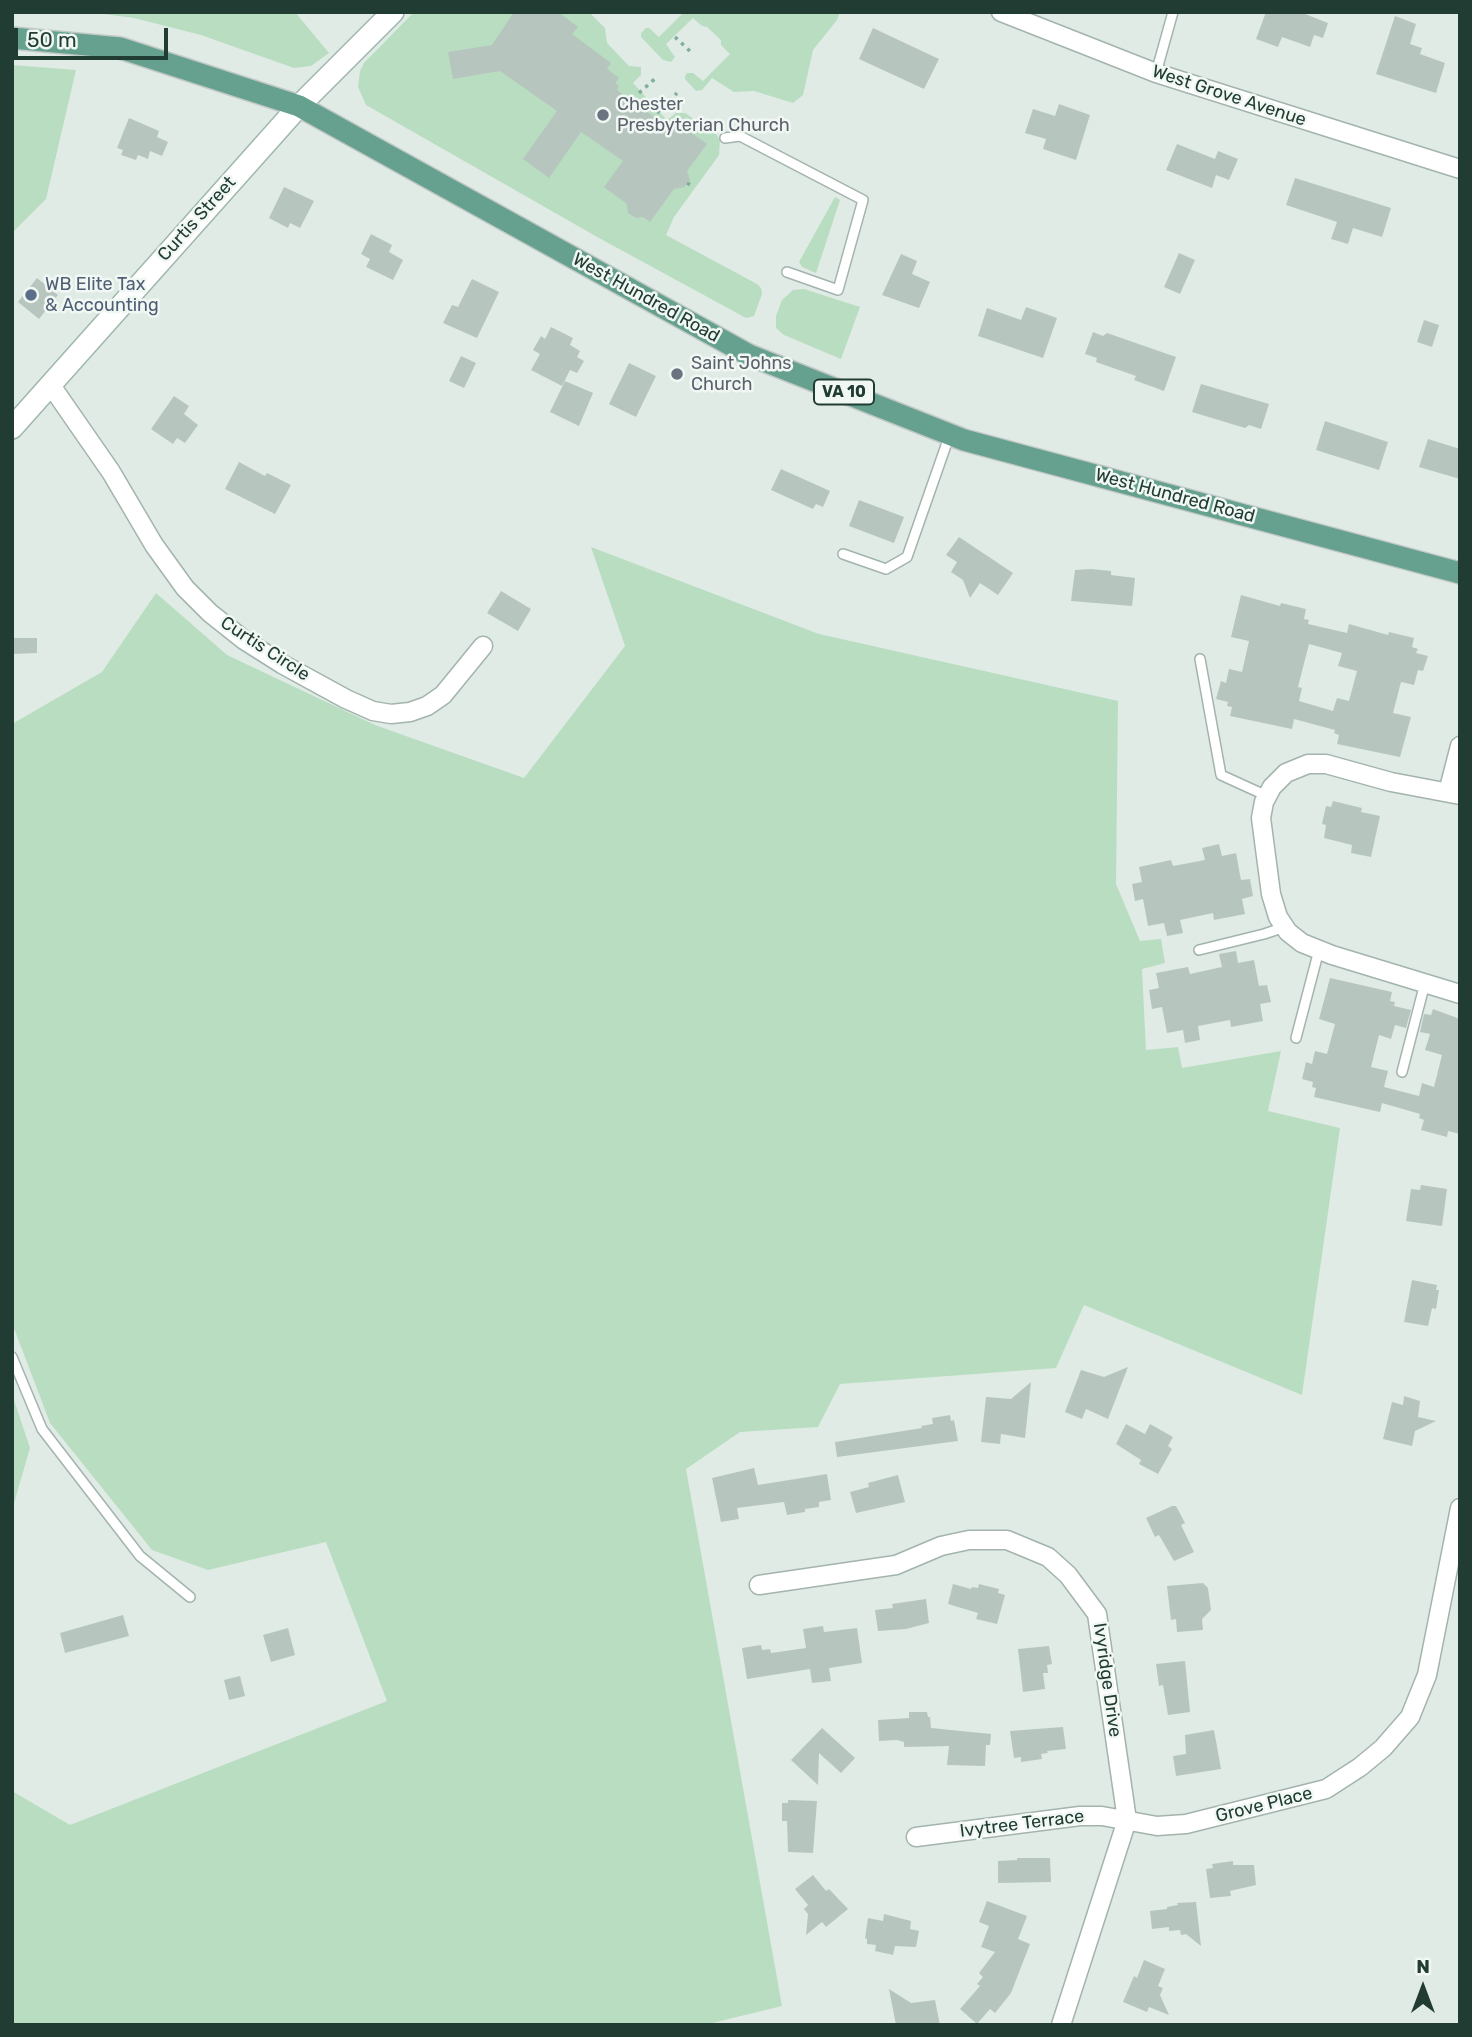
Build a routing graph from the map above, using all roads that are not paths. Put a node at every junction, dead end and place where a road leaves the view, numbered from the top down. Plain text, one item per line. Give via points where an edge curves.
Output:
1 (393, 12) edge
2 (1001, 12) edge
3 (1173, 12) edge
4 (12, 38) edge
5 (1156, 73) junction
6 (299, 106) junction
7 (725, 138) dead end
8 (1460, 169) edge
9 (786, 272) dead end
10 (50, 384) junction
11 (12, 428) edge
12 (950, 434) junction
13 (843, 554) dead end
14 (1460, 573) edge
15 (483, 646) dead end
16 (1200, 659) dead end
17 (1460, 746) edge
18 (1454, 794) edge
19 (1267, 796) junction
20 (1285, 927) junction
21 (1199, 950) dead end
22 (1319, 950) junction
23 (1425, 983) junction
24 (1460, 994) edge
25 (1296, 1038) dead end
26 (1402, 1072) dead end
27 (12, 1357) edge
28 (1460, 1508) edge
29 (759, 1585) dead end
30 (190, 1597) dead end
31 (1127, 1820) junction
32 (916, 1838) dead end
33 (1061, 2025) edge

1 - 6 street, Curtis Street
2 - 5 street, West Grove Avenue
3 - 5 lane
4 - 6 main road, West Hundred Road / VA 10 via 120,48
5 - 8 street, West Grove Avenue
6 - 10 street, Curtis Street
6 - 12 main road, West Hundred Road / VA 10 via 748,355
7 - 9 lane via 740,136 863,200 838,290
10 - 11 street, Curtis Street
10 - 15 street, Curtis Circle via 185,588 244,640 282,664 346,699 391,714 428,706 443,695
12 - 13 lane via 906,557 886,569
12 - 14 main road, West Hundred Road / VA 10
16 - 19 lane via 1221,775
17 - 18 street
18 - 19 street via 1326,764 1308,764 1286,773
19 - 20 street via 1261,818 1263,845 1271,894
20 - 21 lane
20 - 22 street via 1301,943
22 - 23 street
22 - 25 lane
23 - 24 street
23 - 26 lane
27 - 30 lane via 42,1429 140,1556
28 - 31 street, Grove Place via 1427,1675 1410,1717 1383,1748 1326,1789 1185,1824 1157,1826
29 - 31 street, Ivyridge Drive via 896,1565 969,1540 1007,1540 1048,1557 1069,1575 1097,1614
31 - 32 street, Ivytree Terrace via 1080,1816
31 - 33 street, Ivyridge Drive

